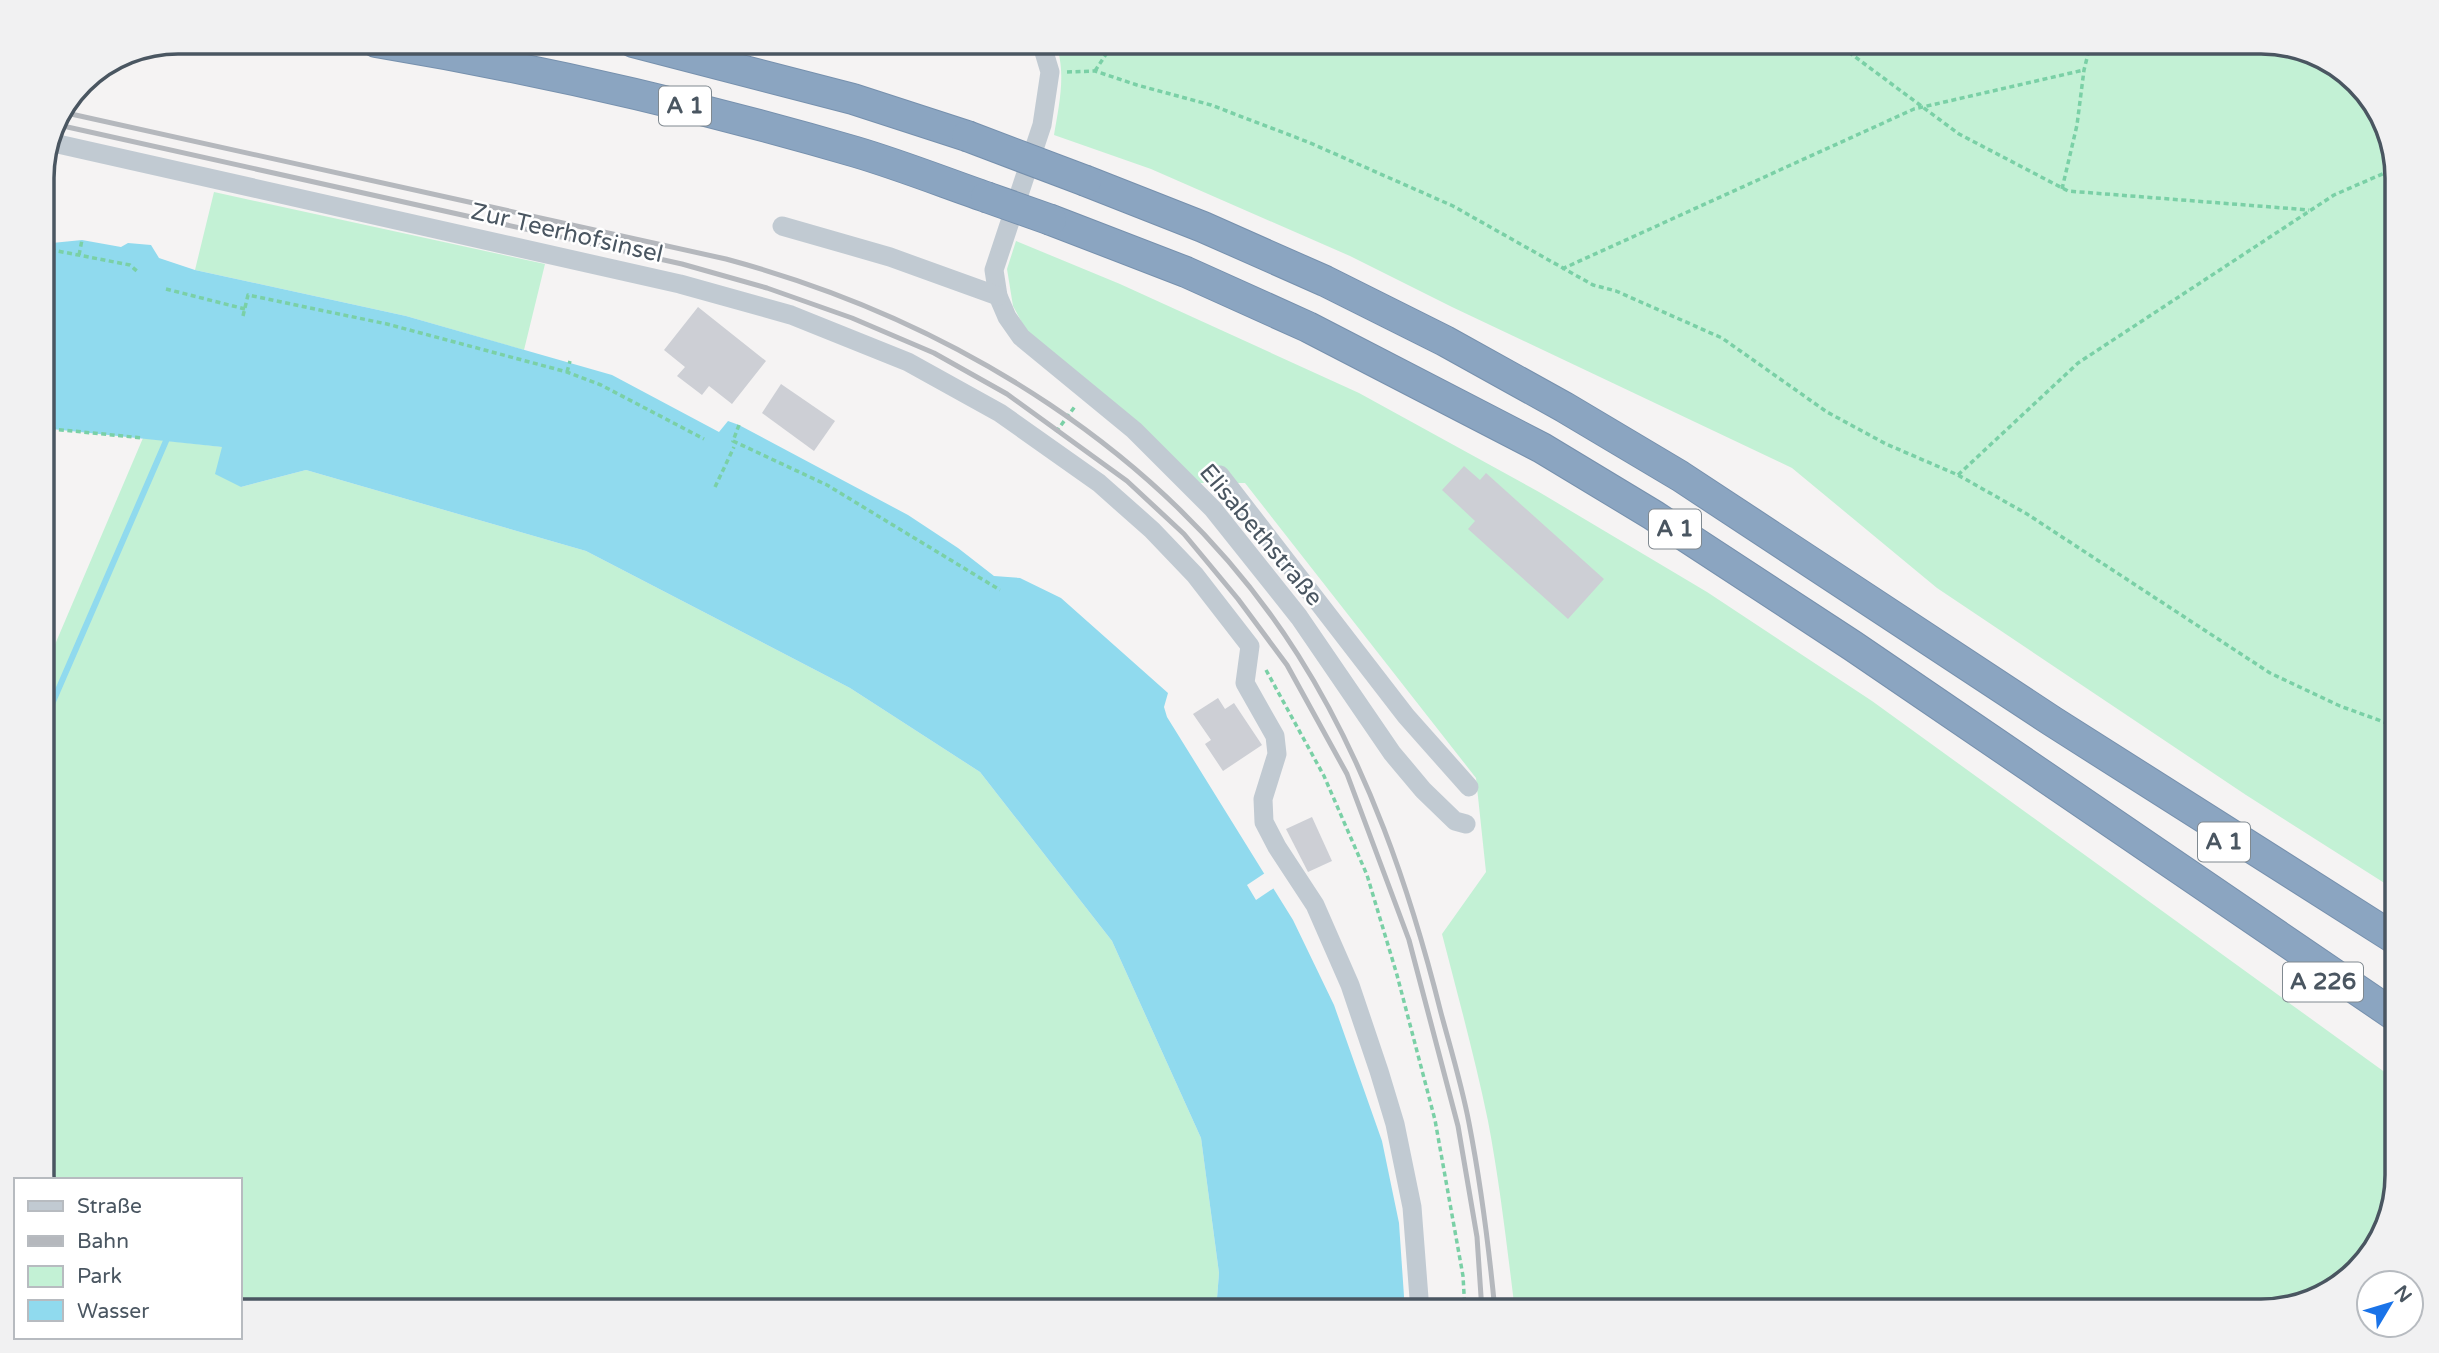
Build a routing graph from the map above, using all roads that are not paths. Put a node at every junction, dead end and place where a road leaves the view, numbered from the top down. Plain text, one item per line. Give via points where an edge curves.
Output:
1 (454, 55) edge
2 (682, 55) edge
3 (1045, 55) edge
4 (59, 144) edge
5 (782, 226) dead end
6 (999, 296) junction
7 (1220, 475) dead end
8 (2052, 721) junction
9 (1469, 787) dead end
10 (1466, 824) dead end
11 (2253, 920) junction
12 (2385, 932) edge
13 (2385, 953) edge
14 (2385, 1009) edge
15 (2385, 1030) edge
16 (1419, 1299) edge

1 - 11 highway, A 1, bridge via 614,88 859,153 1186,272 1308,327 1542,448 1653,515
2 - 8 highway, A 1, bridge via 853,99 967,136 1203,227 1337,287 1445,341 1680,476
3 - 6 street, Elisabethstraße via 1050,72 1042,125 994,270
4 - 16 street, Zur Teerhofsinsel via 680,284 791,315 908,362 1000,413 1098,483 1195,575 1250,646 1245,684 1275,736 1276,754 1263,799 1264,822 1315,905 1350,985 1379,1071 1412,1207
5 - 6 street via 890,257
6 - 10 street, Elisabethstraße via 1021,337 1135,430 1213,509 1298,617 1392,753 1455,821
7 - 9 street via 1406,716
8 - 12 highway
8 - 13 highway, A 1
11 - 14 highway, A 1
11 - 15 highway, A 226

